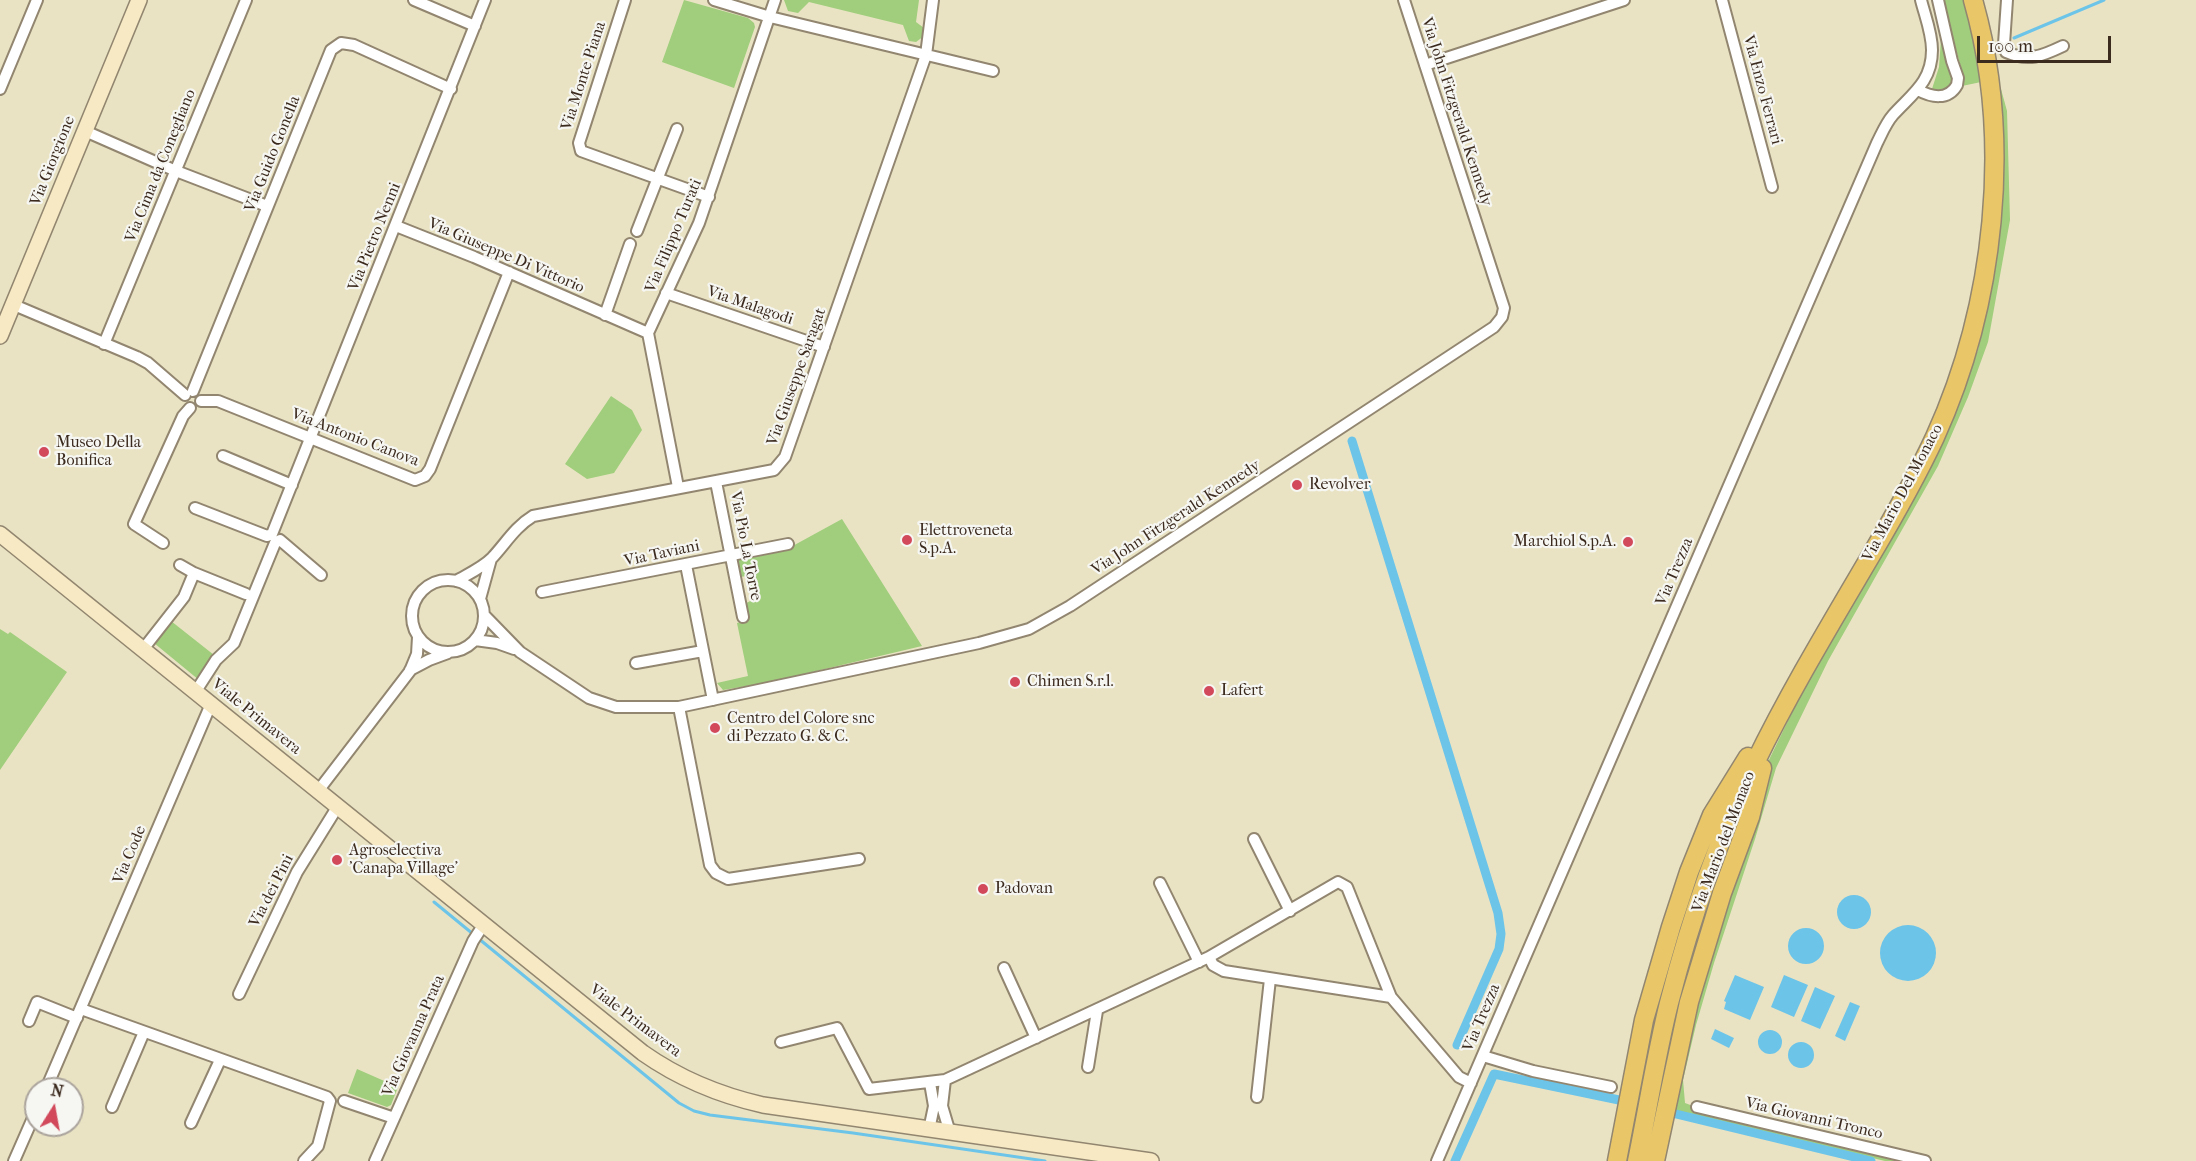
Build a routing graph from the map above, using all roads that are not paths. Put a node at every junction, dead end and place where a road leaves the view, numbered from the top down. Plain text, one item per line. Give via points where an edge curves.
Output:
1 (37, 0) edge
2 (139, 0) edge
3 (246, 0) edge
4 (414, 0) edge
5 (485, 0) edge
6 (625, 0) edge
7 (714, 0) edge
8 (775, 0) edge
9 (933, 0) edge
10 (1404, 0) edge
11 (1624, 0) edge
12 (1722, 0) edge
13 (1921, 0) edge
14 (1938, 0) edge
15 (1973, 0) edge
16 (2007, 0) edge
17 (770, 16) junction
18 (475, 26) junction
19 (2063, 46) dead end
20 (926, 55) junction
21 (1425, 65) junction
22 (993, 71) dead end
23 (0, 89) edge
24 (451, 89) junction
25 (1918, 90) junction
26 (677, 129) dead end
27 (85, 131) junction
28 (176, 171) junction
29 (659, 179) junction
30 (1772, 188) dead end
31 (709, 197) junction
32 (267, 206) junction
33 (396, 226) junction
34 (637, 231) dead end
35 (630, 244) dead end
36 (509, 272) junction
37 (666, 293) junction
38 (14, 305) junction
39 (605, 315) junction
40 (648, 333) junction
41 (0, 336) edge
42 (104, 344) junction
43 (824, 347) junction
44 (189, 393) junction
45 (201, 401) junction
46 (190, 408) junction
47 (311, 438) junction
48 (223, 456) dead end
49 (716, 482) junction
50 (292, 485) junction
51 (678, 487) junction
52 (195, 508) dead end
53 (0, 534) edge
54 (163, 543) dead end
55 (788, 544) dead end
56 (732, 554) junction
57 (491, 559) junction
58 (180, 565) dead end
59 (686, 565) junction
60 (194, 573) junction
61 (321, 575) dead end
62 (456, 581) junction
63 (542, 592) dead end
64 (246, 594) dead end
65 (480, 599) junction
66 (484, 615) junction
67 (743, 617) dead end
68 (418, 637) junction
69 (475, 640) junction
70 (144, 648) junction
71 (520, 651) junction
72 (703, 651) junction
73 (452, 652) junction
74 (636, 663) dead end
75 (410, 671) junction
76 (1794, 689) junction
77 (196, 691) junction
78 (713, 700) junction
79 (211, 704) junction
80 (679, 706) junction
81 (318, 791) junction
82 (338, 806) junction
83 (1254, 840) dead end
84 (859, 859) dead end
85 (1160, 884) dead end
86 (1290, 911) junction
87 (482, 927) junction
88 (1209, 957) junction
89 (1199, 962) junction
90 (1004, 968) dead end
91 (1270, 979) junction
92 (239, 994) dead end
93 (1391, 997) junction
94 (1096, 1011) junction
95 (79, 1013) junction
96 (29, 1021) dead end
97 (144, 1032) junction
98 (1036, 1038) junction
99 (781, 1042) dead end
100 (1483, 1056) junction
101 (220, 1060) junction
102 (1088, 1067) dead end
103 (51, 1077) edge
104 (945, 1080) junction
105 (930, 1083) junction
106 (1471, 1083) junction
107 (1611, 1088) dead end
108 (1257, 1097) dead end
109 (344, 1101) dead end
110 (112, 1107) dead end
111 (1697, 1107) dead end
112 (394, 1118) junction
113 (191, 1123) dead end
114 (929, 1130) junction
115 (950, 1133) junction
116 (25, 1137) edge
117 (14, 1161) edge
118 (304, 1161) edge
119 (375, 1161) edge
120 (1151, 1161) edge
121 (1437, 1161) edge
122 (1617, 1161) edge
123 (1637, 1161) edge
124 (1655, 1161) edge
125 (1925, 1161) edge

1 - 23 street
2 - 27 main road, Via Giorgione
3 - 28 street, Via Cima da Conegliano
4 - 18 street
5 - 18 street, Via Pietro Nenni
6 - 29 street, Via Monte Piana via 579,143 581,151
7 - 17 street
8 - 17 street, Via Filippo Turati
9 - 20 street, Via Giuseppe Saragat
10 - 21 street, Via John Fitzgerald Kennedy
11 - 21 street
12 - 30 street, Via Enzo Ferrari
13 - 25 street, Via Trezza via 1932,48 1929,69
14 - 25 street via 1957,85 1947,95 1938,97
15 - 76 highway, Via Mario Del Monaco via 1988,79 1994,162 1988,252 1975,319 1935,436
16 - 19 street via 2006,52 2032,58
17 - 20 street
17 - 31 street, Via Filippo Turati
18 - 24 street, Via Pietro Nenni
20 - 22 street
20 - 43 street, Via Giuseppe Saragat
21 - 78 street, Via John Fitzgerald Kennedy via 1504,308 1494,327 1070,606 1029,629
24 - 32 street, Via Guido Gonella via 354,45 341,44 331,50
24 - 33 street, Via Pietro Nenni
25 - 100 street, Via Trezza via 1893,115 1877,143
26 - 29 street
27 - 28 street
27 - 38 main road, Via Giorgione
28 - 32 street
28 - 42 street, Via Cima da Conegliano
29 - 31 street, Via Monte Piana
29 - 34 street
31 - 37 street, Via Filippo Turati
32 - 44 street, Via Guido Gonella
33 - 36 street, Via Giuseppe Di Vittorio
33 - 47 street, Via Pietro Nenni
35 - 39 street
36 - 39 street, Via Giuseppe Di Vittorio
36 - 47 street, Via Antonio Canova via 425,476 415,480
37 - 40 street, Via Filippo Turati
37 - 43 street, Via Malagodi
38 - 41 main road, Via Giorgione
38 - 42 street
39 - 40 street, Via Giuseppe Di Vittorio
40 - 51 street
42 - 44 street via 148,363
43 - 49 street, Via Giuseppe Saragat via 785,457 774,470
44 - 45 street via 199,393
44 - 46 street via 185,403
45 - 46 street via 196,408
45 - 47 street, Via Antonio Canova via 218,401
46 - 54 street via 134,524
47 - 50 street, Via Pietro Nenni
48 - 50 street
49 - 51 street, Via Giuseppe Saragat
49 - 56 street, Via Pio La Torre
50 - 52 street, Via Pietro Nenni via 272,534 267,536
51 - 57 street, Via Giuseppe Saragat via 533,516 518,525
53 - 70 main road, Viale Primavera
55 - 56 street, Via Taviani
56 - 59 street, Via Taviani
56 - 67 street, Via Pio La Torre
57 - 62 street, Via Giuseppe Saragat
57 - 65 street, Via Giuseppe Saragat
58 - 60 street
59 - 63 street, Via Taviani
59 - 72 street
60 - 64 street
60 - 70 street via 184,597
61 - 77 street, Viale Primavera via 280,540 275,543 241,629
62 - 65 street
62 - 68 street via 435,582 418,595 412,617
65 - 66 street
66 - 69 street
66 - 71 street, Via John Fitzgerald Kennedy
68 - 73 street via 433,649
68 - 75 street
69 - 71 street, Via John Fitzgerald Kennedy
69 - 73 street
70 - 77 main road, Viale Primavera
71 - 80 street, Via John Fitzgerald Kennedy via 589,698 616,707
72 - 74 street
72 - 78 street
73 - 75 street
75 - 81 street
76 - 122 highway via 1724,795 1694,861 1651,992
76 - 123 highway, Via Mario del Monaco via 1756,762 1697,909 1670,1001
76 - 124 highway via 1764,762 1750,817 1706,944 1683,1027
77 - 79 main road, Viale Primavera
78 - 80 street, Via John Fitzgerald Kennedy
79 - 81 main road, Viale Primavera
79 - 95 street, Via Code
80 - 84 street via 710,865 716,873 728,879
81 - 82 main road, Viale Primavera
82 - 87 main road, Viale Primavera
82 - 92 street, Via dei Pini via 297,872
83 - 86 street
85 - 89 street
86 - 88 street
86 - 93 street via 1338,882 1347,886
87 - 112 street, Via Giovanna Prata
87 - 114 main road, Viale Primavera via 643,1053 680,1076 716,1092 763,1105
88 - 89 street
88 - 91 street via 1213,965 1224,971
89 - 94 street
90 - 98 street
91 - 93 street
91 - 108 street
93 - 106 street via 1459,1077
94 - 98 street
94 - 102 street
95 - 96 street via 37,1002
95 - 97 street
95 - 103 street, Via Code
97 - 101 street
97 - 110 street
98 - 104 street
99 - 105 street via 837,1028 869,1089
100 - 106 street, Via Trezza
100 - 107 street
101 - 113 street
101 - 118 street via 327,1097 330,1101 318,1146
104 - 105 street
104 - 115 street via 942,1106
105 - 114 street via 934,1106
106 - 121 street, Via Trezza
109 - 112 street
111 - 125 street, Via Giovanni Tronco
112 - 119 street, Via Giovanna Prata
114 - 115 main road, Viale Primavera
115 - 120 main road, Viale Primavera
116 - 117 street

